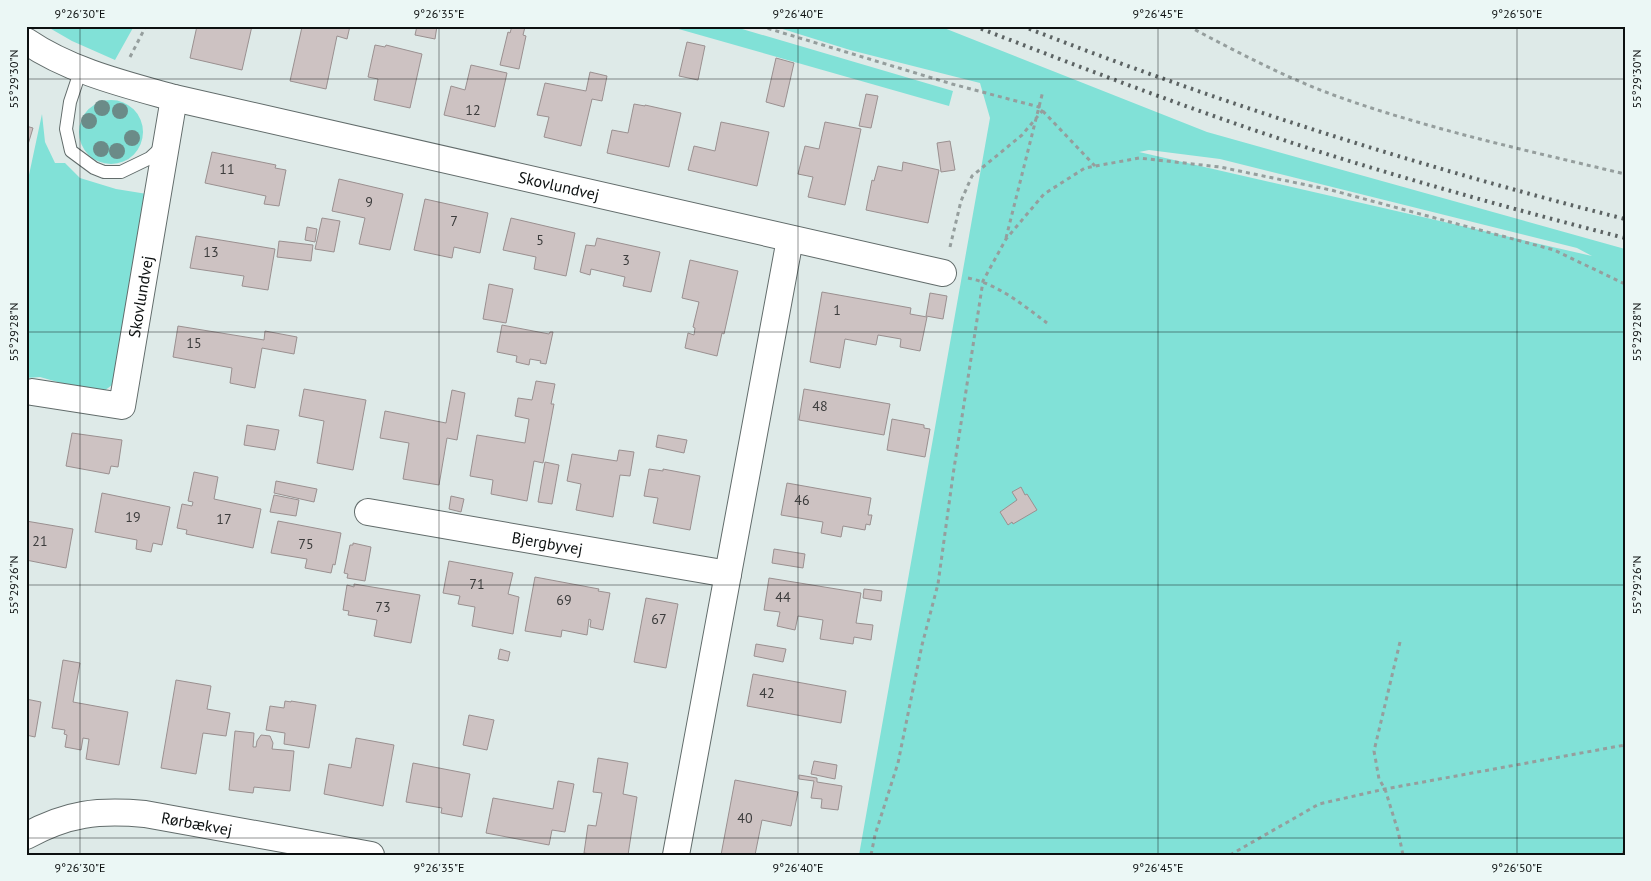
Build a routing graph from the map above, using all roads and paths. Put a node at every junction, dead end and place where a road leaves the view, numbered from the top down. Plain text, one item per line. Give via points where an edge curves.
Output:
1 (146, 26) edge
2 (760, 26) edge
3 (1188, 26) edge
4 (26, 41) edge
5 (81, 69) junction
6 (117, 82) junction
7 (1043, 91) dead end
8 (174, 98) junction
9 (1039, 106) junction
10 (1043, 110) junction
11 (1036, 118) junction
12 (167, 142) junction
13 (1096, 166) junction
14 (1625, 174) edge
15 (790, 239) junction
16 (1006, 239) junction
17 (944, 273) joint
18 (982, 281) junction
19 (1625, 284) edge
20 (1047, 323) dead end
21 (32, 392) dead end
22 (368, 512) dead end
23 (728, 574) junction
24 (1400, 642) dead end
25 (1625, 745) edge
26 (1385, 788) junction
27 (26, 836) edge
28 (1625, 848) edge
29 (371, 855) edge
30 (676, 855) edge
31 (871, 855) edge
32 (1230, 855) edge
33 (1403, 855) edge
34 (1623, 855) edge

1 - 6 path
2 - 9 path via 952,84
3 - 14 path via 1250,60 1338,96 1444,130
4 - 5 street, Skovlundvej
5 - 6 street, Skovlundvej
5 - 12 lane via 70,102 66,129 72,151 99,170 121,172 150,158
6 - 8 street, Skovlundvej
7 - 9 path
8 - 12 street, Skovlundvej
8 - 15 street, Skovlundvej
9 - 10 path
9 - 11 path
10 - 11 path
10 - 13 path
11 - 16 path
11 - 17 path via 1022,135 972,176 961,201
12 - 21 street, Skovlundvej via 122,406
13 - 16 path via 1085,168 1044,194
13 - 19 path via 1139,158 1220,167 1331,190 1554,250
15 - 17 street, Skovlundvej
15 - 23 street
16 - 18 path
18 - 20 path
18 - 31 path via 938,584 898,764
22 - 23 street, Bjergbyvej
23 - 30 street
24 - 26 path via 1374,751 1378,779
25 - 26 path
26 - 32 path via 1319,804
26 - 33 path
27 - 29 street, Rørbækvej via 77,815 110,811 145,814
28 - 34 path

